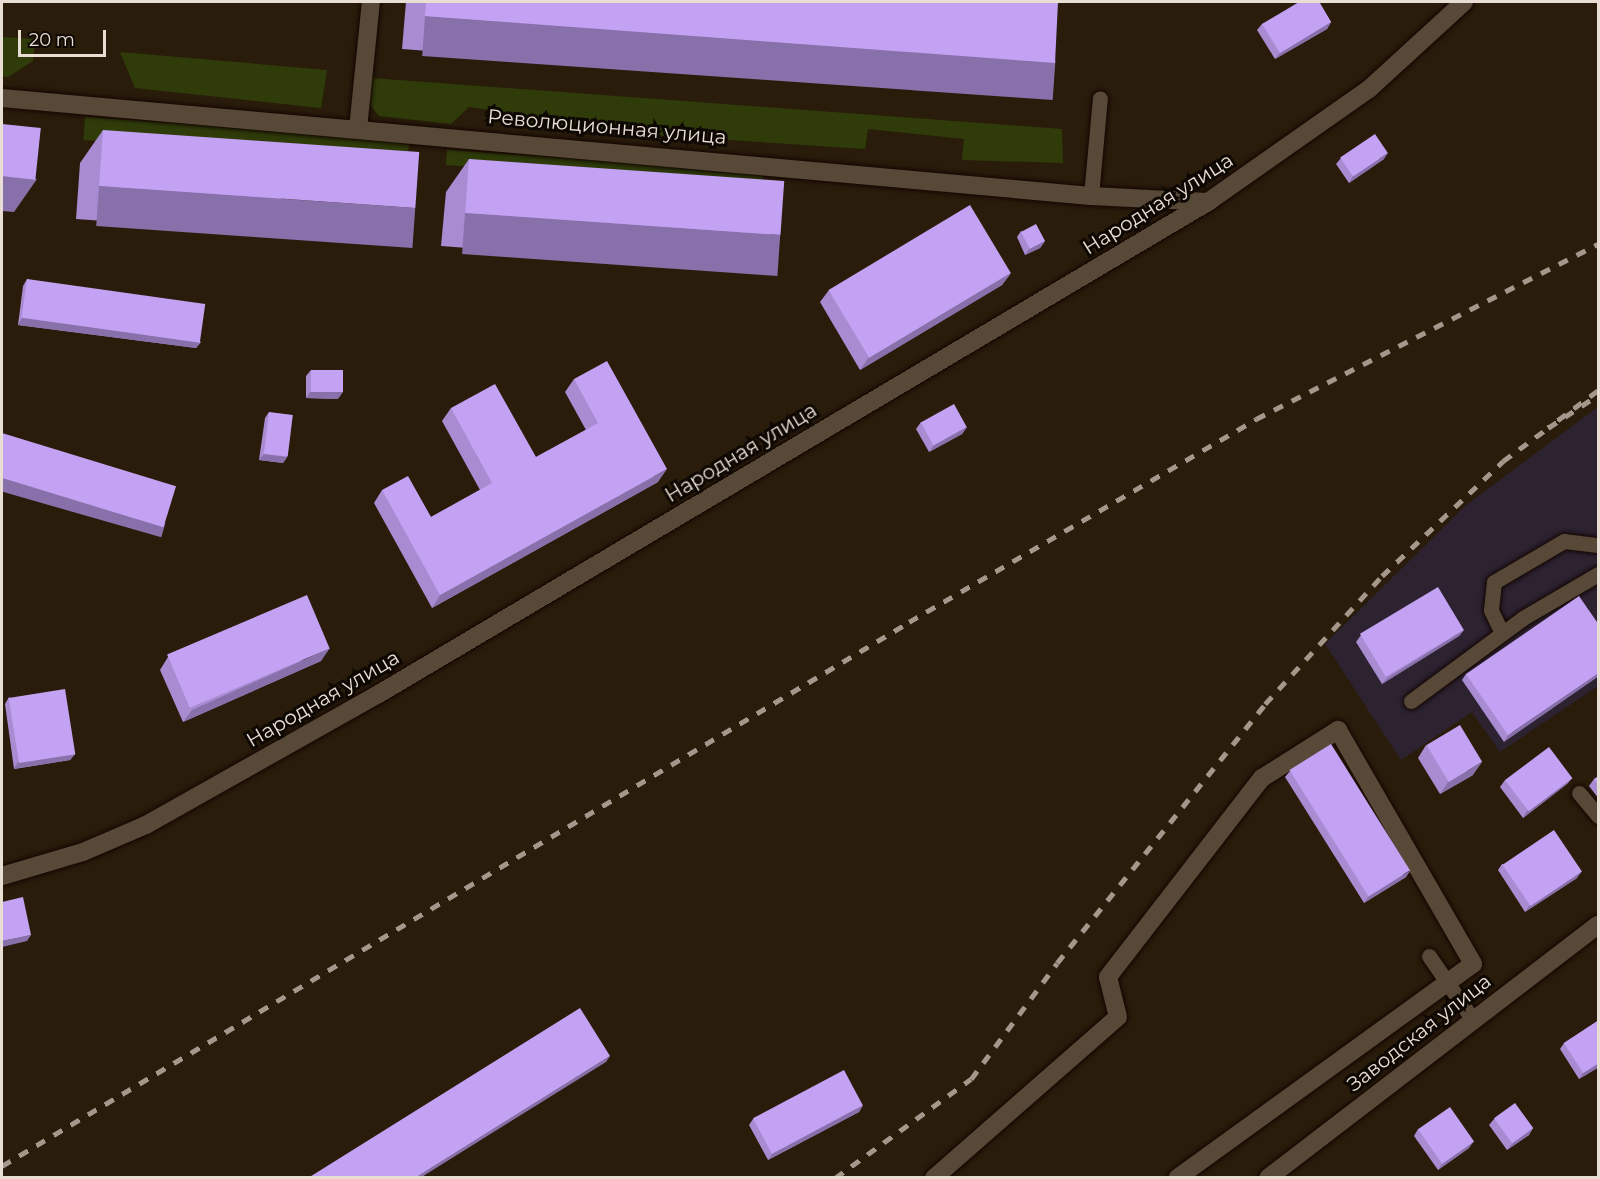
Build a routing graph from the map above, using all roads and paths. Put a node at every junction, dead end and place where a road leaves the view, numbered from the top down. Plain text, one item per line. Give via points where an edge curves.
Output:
1 (370, 2) edge
2 (1464, 2) edge
3 (2, 98) edge
4 (1100, 98) dead end
5 (358, 129) junction
6 (1091, 195) junction
7 (1208, 202) junction
8 (1599, 544) edge
9 (1599, 574) edge
10 (1503, 633) junction
11 (1411, 701) dead end
12 (1579, 793) dead end
13 (1599, 816) edge
14 (2, 876) edge
15 (1599, 925) edge
16 (1429, 956) dead end
17 (1447, 982) junction
18 (1473, 1020) junction
19 (934, 1178) edge
20 (1177, 1178) edge
21 (1268, 1178) edge

1 - 5 street
2 - 7 street, Народная улица via 1369,89
3 - 5 street, Революционная улица
4 - 6 lane
5 - 6 street, Революционная улица
6 - 7 street, Революционная улица
7 - 14 street, Народная улица via 377,695 146,825 83,852
8 - 10 lane via 1564,541 1494,582 1491,610
9 - 10 lane
10 - 11 lane
12 - 13 lane
15 - 18 street, Заводская улица
16 - 17 lane
17 - 18 lane
17 - 19 street via 1473,964 1338,730 1262,778 1108,977 1118,1017
17 - 20 street
18 - 21 street, Заводская улица

